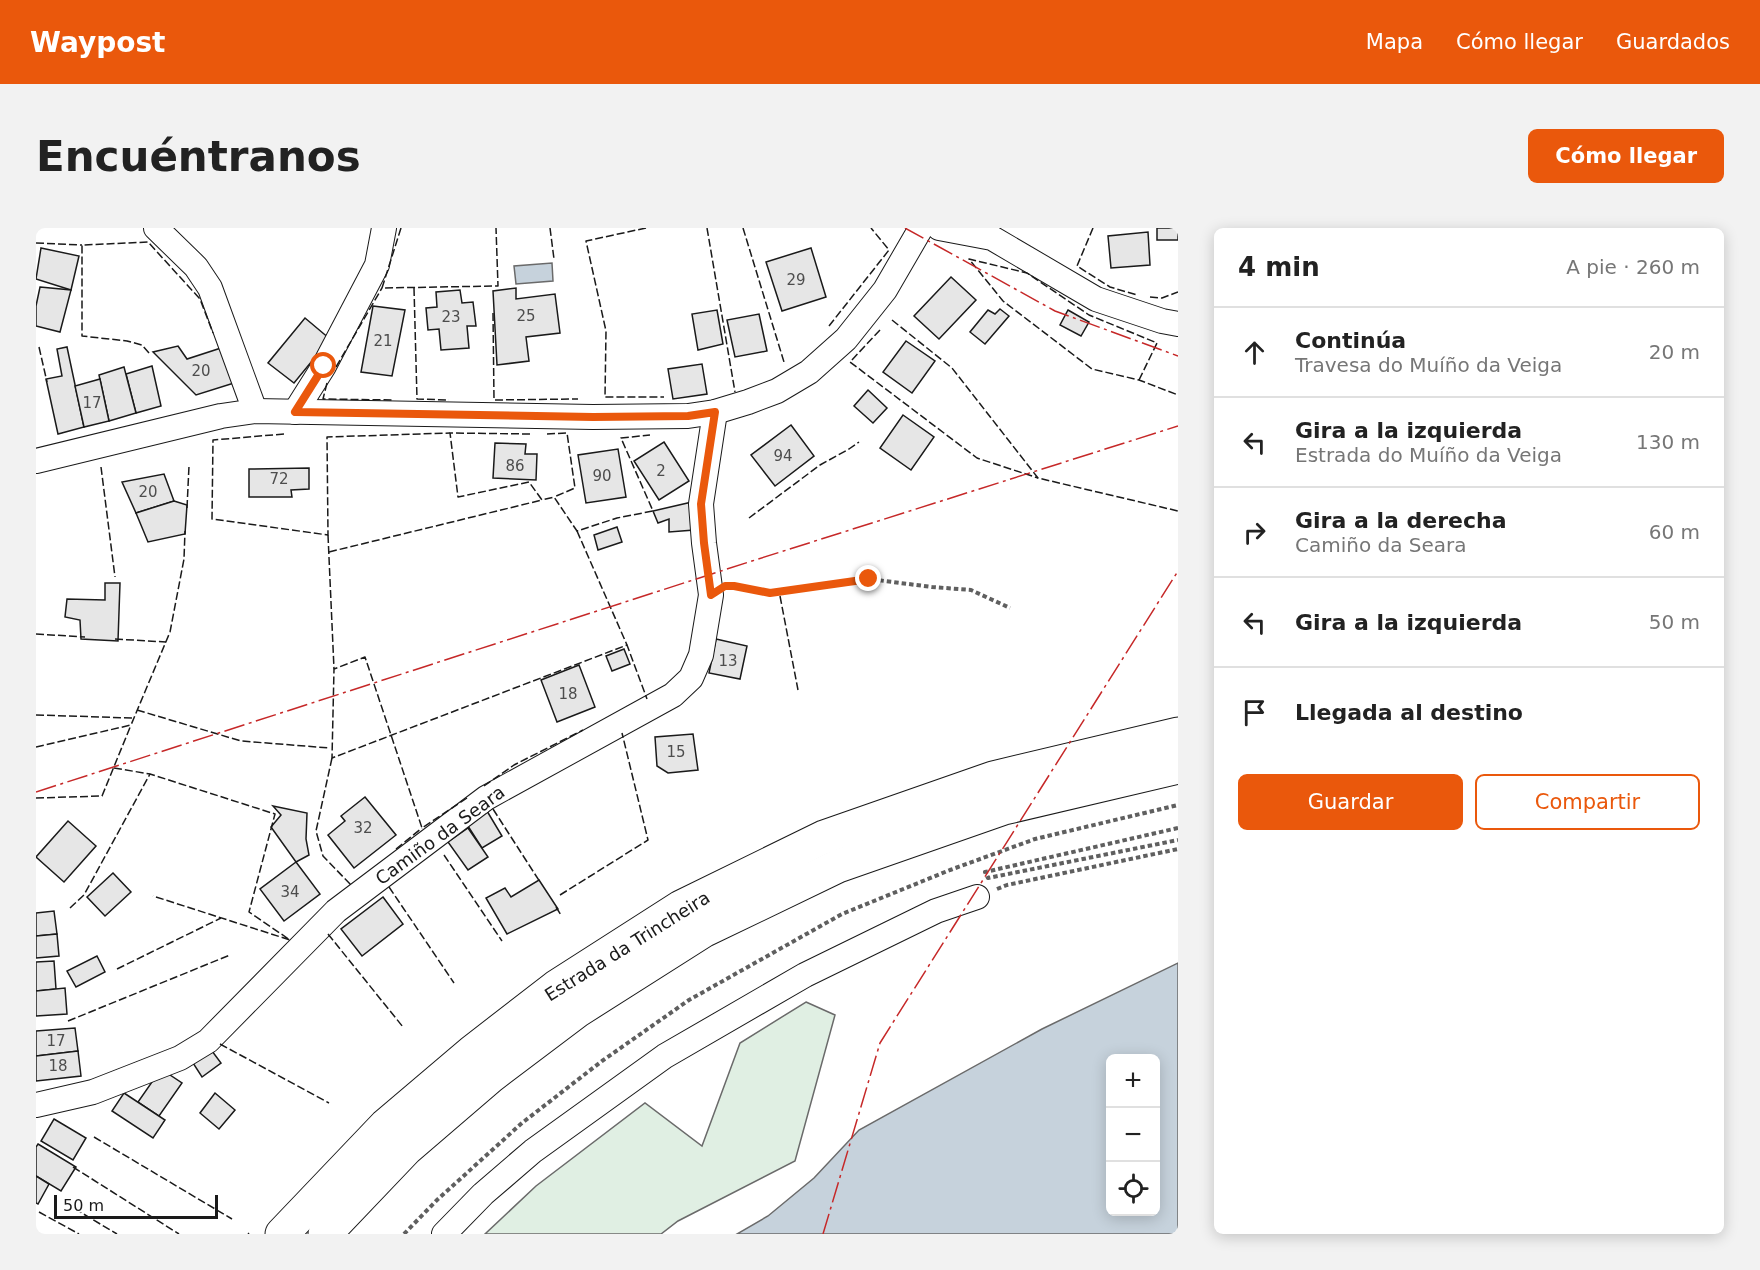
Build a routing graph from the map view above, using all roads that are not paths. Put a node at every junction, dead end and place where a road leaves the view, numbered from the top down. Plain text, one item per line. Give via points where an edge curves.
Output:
1 (156, 228) edge
2 (384, 228) edge
3 (921, 228) edge
4 (939, 228) edge
5 (1173, 320) edge
6 (255, 411) junction
7 (295, 412) junction
8 (715, 412) junction
9 (36, 461) edge
10 (1178, 734) edge
11 (1178, 767) edge
12 (977, 897) road end
13 (36, 1105) edge
14 (282, 1234) edge
15 (325, 1234) edge
16 (444, 1234) edge

1 - 6 street via 196,267 210,288
2 - 7 street via 369,281
3 - 8 street via 885,290 846,339 809,372 777,391
4 - 5 street via 992,238 1096,299
6 - 7 street
6 - 9 street
7 - 8 street via 593,417
8 - 13 street, Camiño da Seara via 701,504 711,595 701,655 691,678 673,695 486,798 336,911 208,1041 180,1058 93,1092
10 - 14 highway, Estrada da Trincheira via 993,778 835,833 681,907 556,987 472,1052 386,1125
11 - 15 highway, Estrada da Trincheira via 1004,808 838,866 703,931 577,1011 491,1076 406,1149
12 - 16 street via 936,911 805,975 665,1056 533,1151

